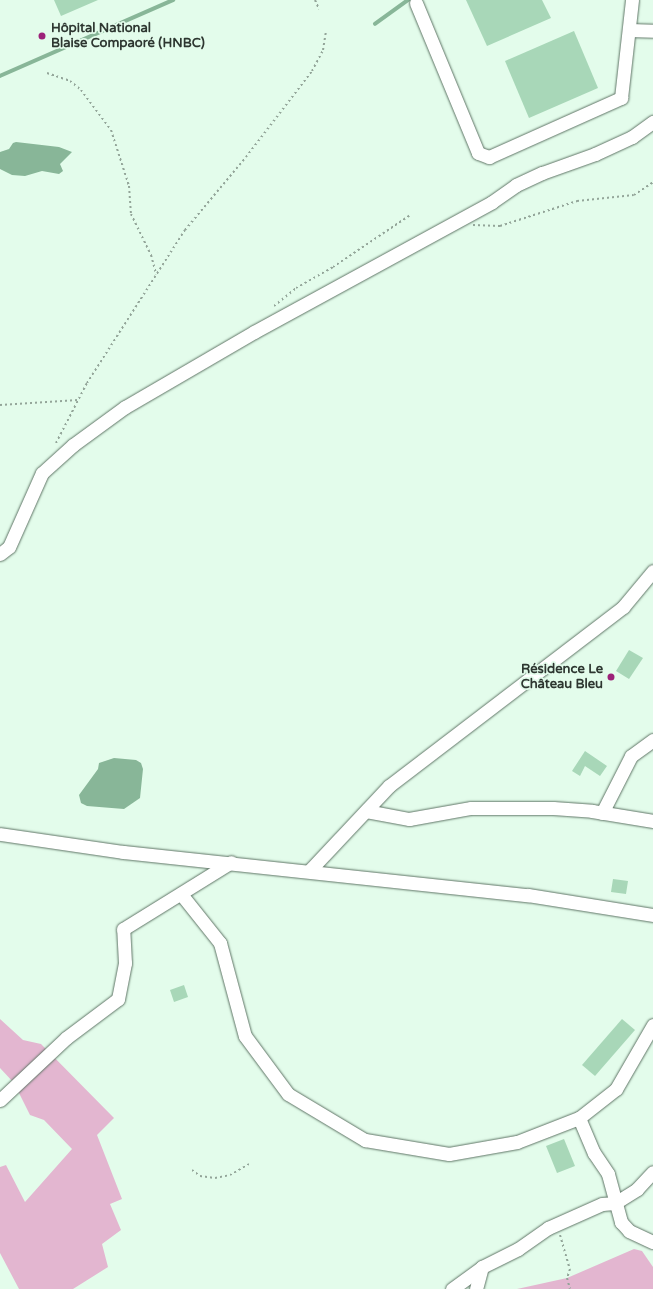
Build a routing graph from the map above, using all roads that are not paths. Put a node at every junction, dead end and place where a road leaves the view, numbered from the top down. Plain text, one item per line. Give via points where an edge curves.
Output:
1 (632, 0) edge
2 (416, 3) dead end
3 (629, 30) junction
4 (653, 31) edge
5 (653, 122) edge
6 (0, 554) edge
7 (653, 571) edge
8 (653, 740) edge
9 (366, 811) junction
10 (602, 813) junction
11 (653, 821) edge
12 (0, 834) edge
13 (231, 862) junction
14 (310, 870) junction
15 (181, 894) junction
16 (653, 915) edge
17 (653, 1025) edge
18 (0, 1100) edge
19 (579, 1118) junction
20 (653, 1172) edge
21 (615, 1203) junction
22 (653, 1242) edge
23 (482, 1267) junction
24 (452, 1289) edge
25 (476, 1289) edge

1 - 3 street
2 - 3 street via 478,153 484,157 621,98
3 - 4 street
5 - 6 street via 632,137 595,154 542,172 522,182 455,223 254,332 125,407 73,445 42,473 9,547
7 - 9 street via 623,607 389,786
8 - 10 street via 631,756
9 - 10 street via 409,819 470,808 553,808
9 - 14 street
10 - 11 street
12 - 13 street via 123,852
13 - 14 street
13 - 15 street
14 - 16 street via 528,895
15 - 18 street via 123,930 125,963 118,999 66,1038
15 - 19 street via 220,944 245,1036 288,1094 365,1140 449,1154 517,1142
17 - 19 street via 616,1089
19 - 21 street via 594,1153 608,1174
20 - 21 street via 637,1189
21 - 22 street via 621,1222 629,1231
21 - 23 street via 602,1204 557,1224 518,1249
23 - 24 street
23 - 25 street

